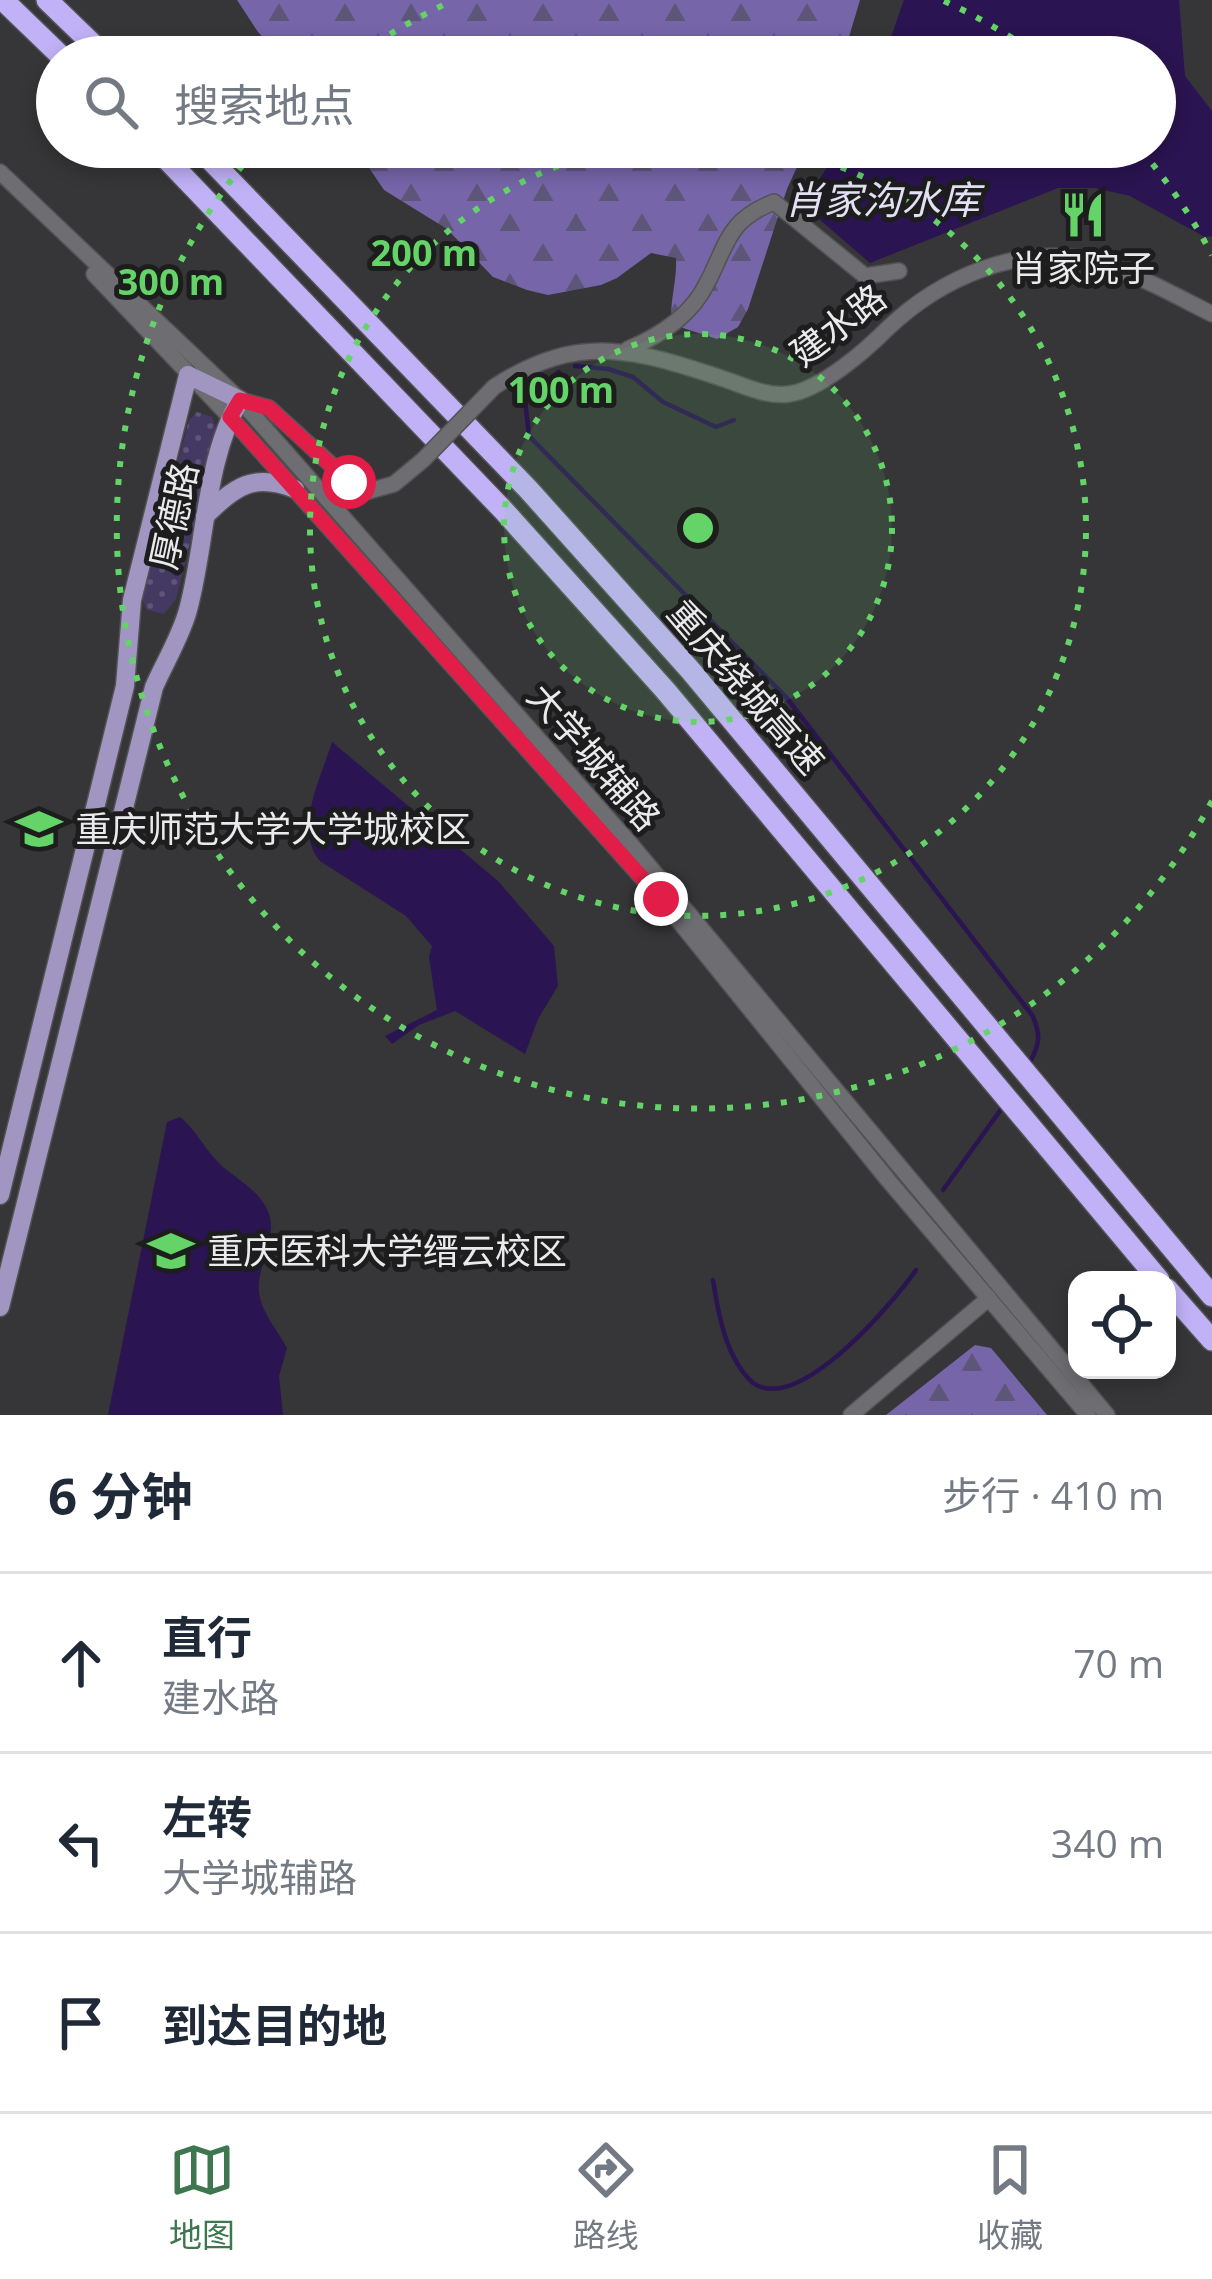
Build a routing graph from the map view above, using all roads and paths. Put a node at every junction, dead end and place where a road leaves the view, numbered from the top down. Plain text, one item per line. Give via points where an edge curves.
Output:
1 (3, 0) edge
2 (47, 0) edge
3 (40, 36) edge
4 (84, 36) edge
5 (175, 168) edge
6 (219, 168) edge
7 (0, 172) edge
8 (0, 185) edge
9 (899, 272) dead end
10 (1212, 314) edge
11 (626, 351) junction
12 (188, 375) junction
13 (235, 409) junction
14 (295, 489) junction
15 (205, 516) junction
16 (0, 1195) edge
17 (1151, 1271) edge
18 (1212, 1296) edge
19 (989, 1298) junction
20 (1176, 1299) edge
21 (0, 1307) edge
22 (1212, 1340) edge
23 (851, 1415) edge
24 (1088, 1415) edge
25 (1107, 1415) edge

1 - 3 highway
2 - 4 highway
5 - 17 highway, 重庆绕城高速 via 665,690
6 - 18 highway, 重庆绕城高速 via 691,671
7 - 13 street, 大学城辅路
8 - 12 street
9 - 11 street via 866,276 774,202 732,227 684,315
10 - 11 street, 建水路 via 1091,261 1039,256 998,262 941,289 801,392 762,392
11 - 13 street, 建水路, bridge via 592,348 527,365 394,484 369,491 269,408
12 - 13 main road
12 - 16 main road, 厚德路 via 132,600 124,686
13 - 14 street, 大学城辅路
13 - 15 main road, 厚德路
13 - 25 street, 大学城辅路 via 634,848
14 - 15 main road via 253,481
14 - 19 street, 大学城辅路 via 661,899
15 - 21 main road, 厚德路 via 188,613 154,687
19 - 23 street
19 - 24 street, 大学城辅路
20 - 22 highway

